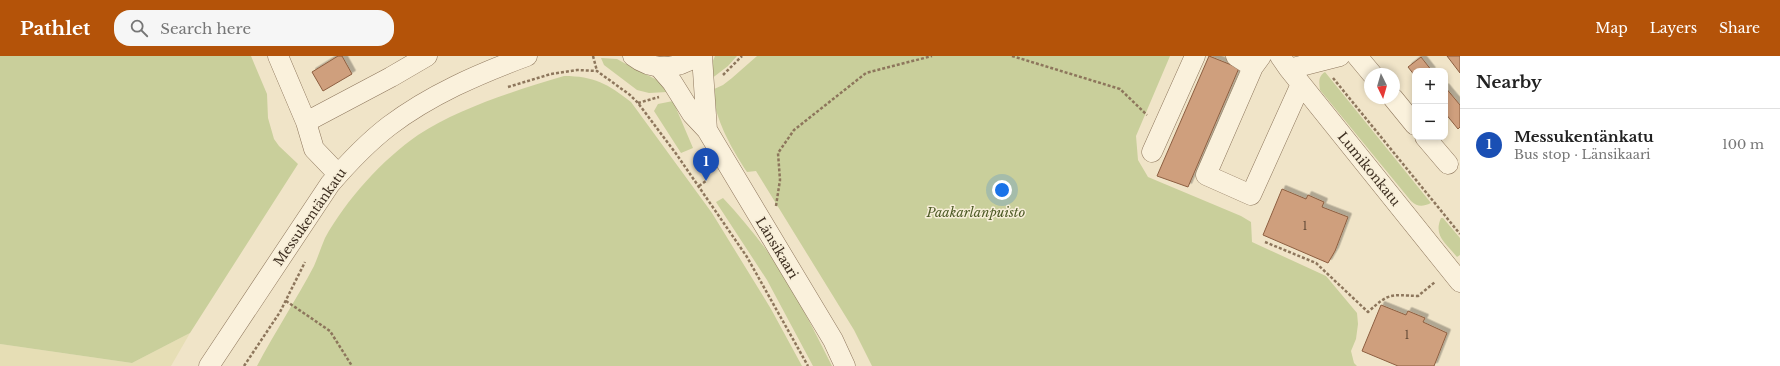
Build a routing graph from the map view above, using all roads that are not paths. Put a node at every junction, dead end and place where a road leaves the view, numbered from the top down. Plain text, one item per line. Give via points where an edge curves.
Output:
1 (278, 56) edge
2 (427, 56) edge
3 (527, 56) edge
4 (633, 56) edge
5 (696, 56) edge
6 (702, 56) edge
7 (1195, 56) edge
8 (1236, 56) edge
9 (1340, 56) edge
10 (1357, 56) edge
11 (1257, 61) edge
12 (1284, 62) edge
13 (659, 67) junction
14 (1367, 68) edge
15 (1301, 84) junction
16 (1397, 104) edge
17 (1412, 121) edge
18 (306, 122) junction
19 (708, 130) junction
20 (1428, 140) edge
21 (1152, 152) dead end
22 (1448, 164) dead end
23 (338, 174) junction
24 (1460, 282) edge
25 (209, 366) edge
26 (845, 366) edge

1 - 18 street
2 - 18 street
3 - 23 street, Messukentänkatu via 467,80 410,111 369,143
4 - 13 street via 641,62
5 - 13 street via 678,65
6 - 19 street, Länsikaari
7 - 21 street
8 - 11 street
9 - 12 street via 1320,62
10 - 14 street
11 - 15 street via 1206,175 1250,195
12 - 15 street, Lumikonkatu
13 - 19 street, Länsikaari via 672,82 692,114
15 - 24 street, Lumikonkatu
16 - 17 street
18 - 23 street via 314,149
19 - 26 street, Länsikaari via 833,340
20 - 22 street
23 - 25 street, Messukentänkatu

